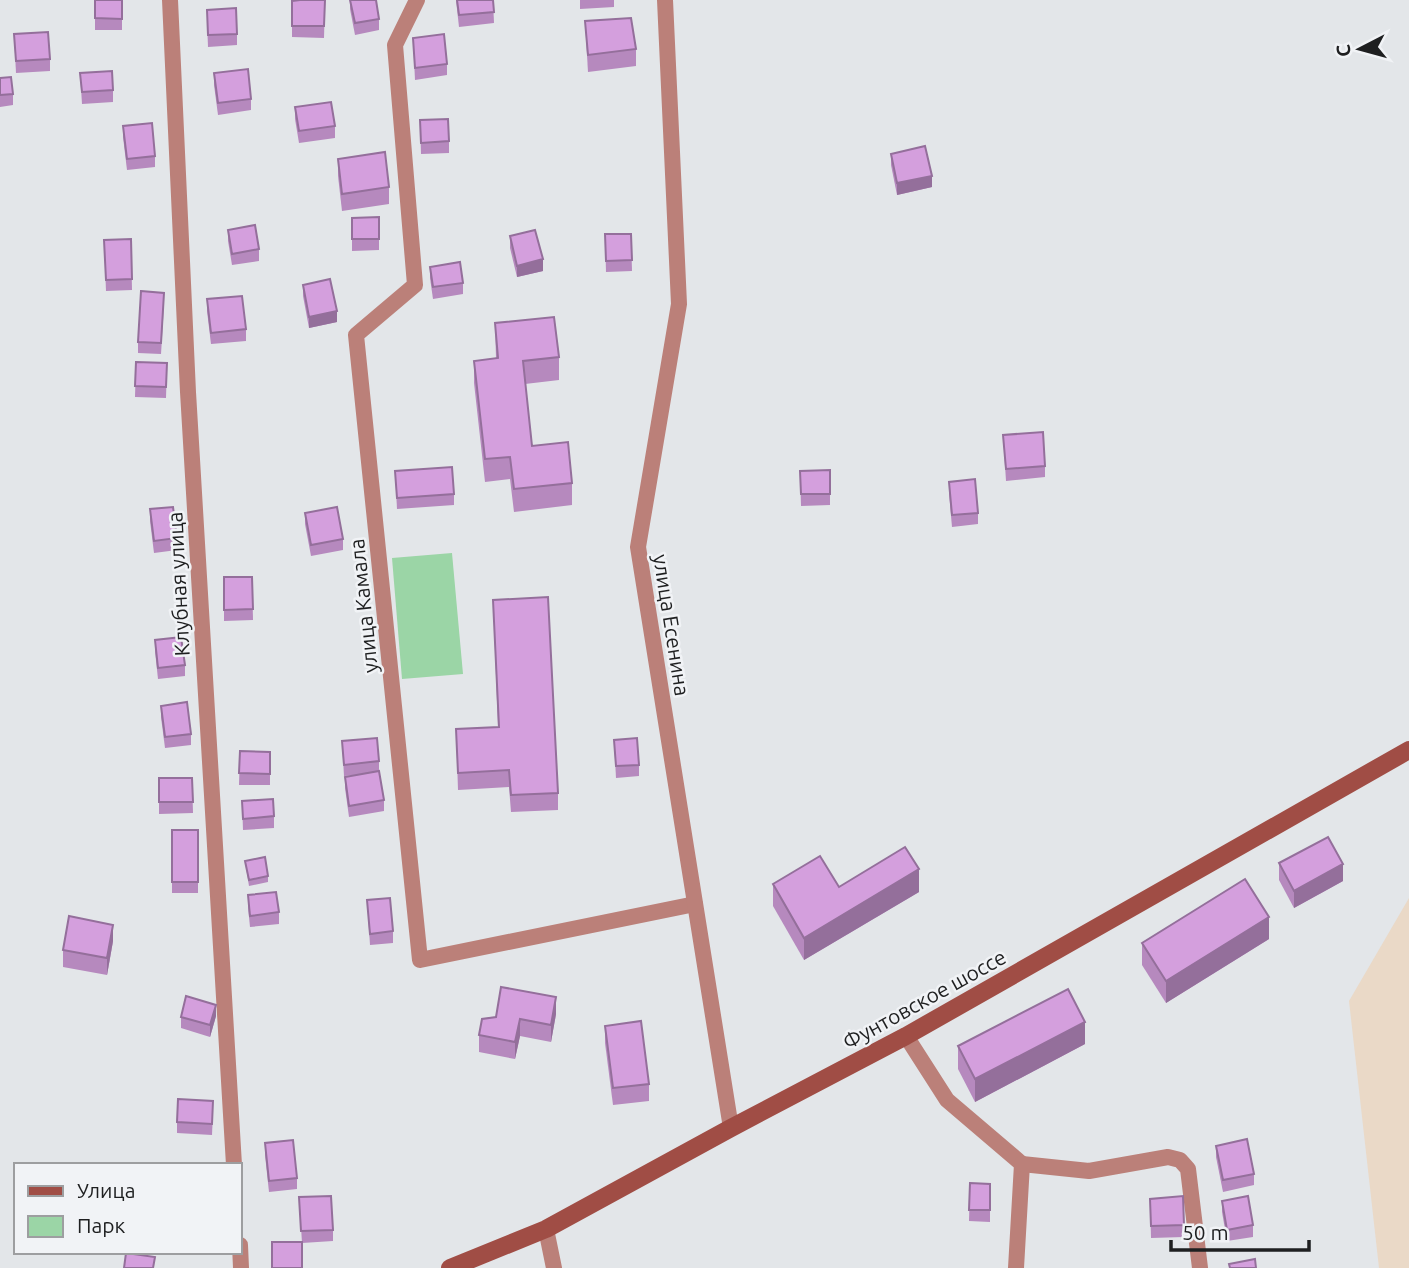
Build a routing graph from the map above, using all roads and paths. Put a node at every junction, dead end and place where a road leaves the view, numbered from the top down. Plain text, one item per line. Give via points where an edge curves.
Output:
1 (170, 0) edge
2 (417, 0) edge
3 (664, 0) edge
4 (1409, 750) edge
5 (695, 904) junction
6 (906, 1036) junction
7 (731, 1128) junction
8 (234, 1163) edge
9 (1022, 1164) junction
10 (546, 1230) junction
11 (450, 1268) edge
12 (554, 1268) edge
13 (1016, 1268) edge
14 (1200, 1268) edge

1 - 8 street, Клубная улица
2 - 5 street, улица Камала via 395,45 415,285 356,335 420,960
3 - 5 street, улица Есенина via 679,304 638,547
4 - 6 street, Фунтовское шоссе
5 - 7 street, улица Есенина
6 - 7 street, Фунтовское шоссе
6 - 9 street via 947,1100
7 - 10 street, Фунтовское шоссе
9 - 13 street
9 - 14 street via 1089,1171 1168,1157 1180,1160 1188,1169
10 - 11 street, Фунтовское шоссе
10 - 12 street

